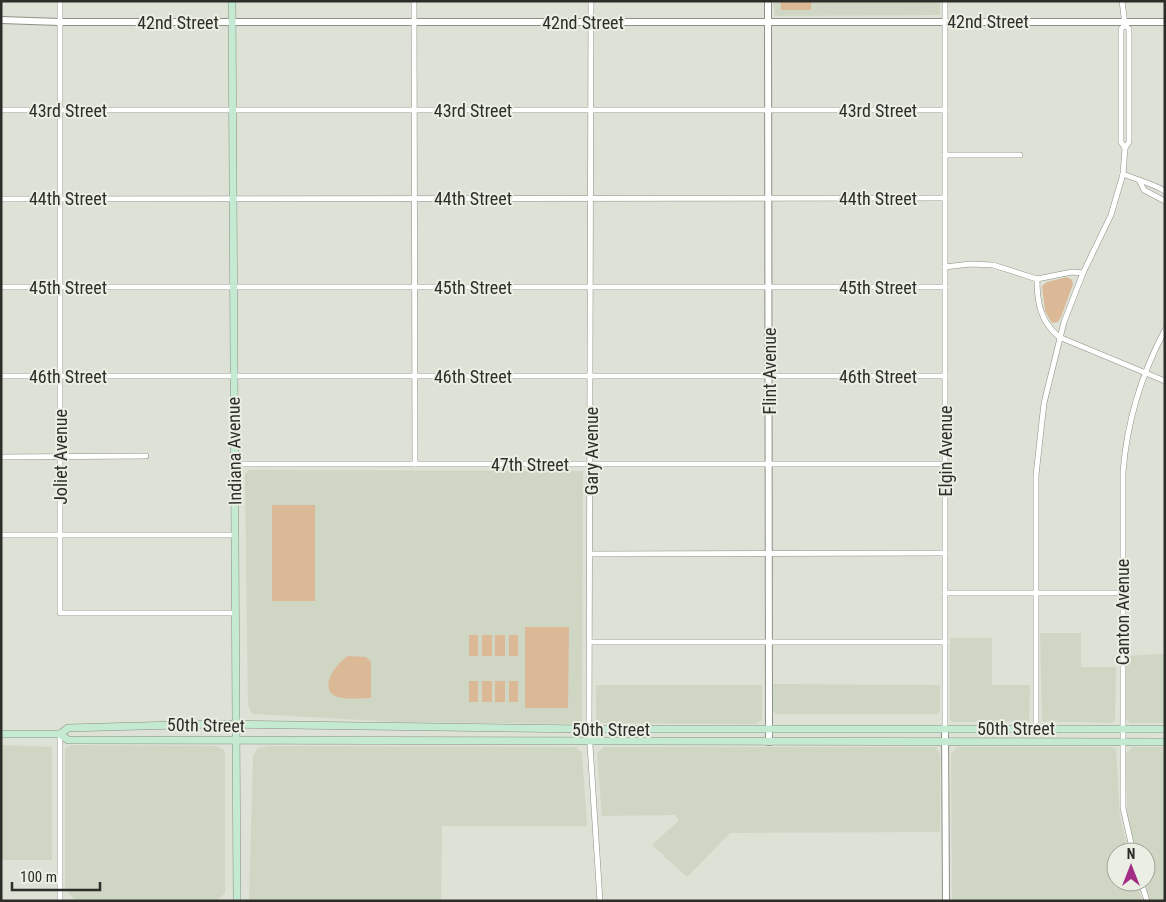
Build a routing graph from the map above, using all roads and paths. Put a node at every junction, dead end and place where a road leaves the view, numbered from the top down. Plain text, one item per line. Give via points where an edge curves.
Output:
1 (60, 1) edge
2 (232, 1) edge
3 (414, 1) edge
4 (591, 1) edge
5 (768, 1) edge
6 (945, 1) edge
7 (1122, 1) edge
8 (1, 20) edge
9 (60, 22) junction
10 (232, 22) junction
11 (414, 22) junction
12 (591, 22) junction
13 (768, 22) junction
14 (945, 22) junction
15 (1165, 22) edge
16 (1124, 23) junction
17 (1, 110) edge
18 (60, 110) junction
19 (232, 110) junction
20 (414, 110) junction
21 (591, 110) junction
22 (768, 110) junction
23 (945, 110) junction
24 (1121, 115) junction
25 (1129, 115) junction
26 (1125, 148) junction
27 (945, 155) junction
28 (1020, 155) dead end
29 (1123, 174) junction
30 (1140, 182) junction
31 (1165, 191) edge
32 (1, 198) edge
33 (60, 198) junction
34 (232, 198) junction
35 (414, 198) junction
36 (591, 198) junction
37 (768, 198) junction
38 (945, 198) junction
39 (1165, 201) edge
40 (945, 267) junction
41 (1082, 273) junction
42 (1037, 279) junction
43 (1, 287) edge
44 (60, 287) junction
45 (233, 287) junction
46 (414, 287) junction
47 (591, 287) junction
48 (768, 287) junction
49 (945, 287) junction
50 (1165, 330) edge
51 (1060, 337) junction
52 (1144, 373) junction
53 (1, 376) edge
54 (60, 376) junction
55 (233, 376) junction
56 (414, 376) junction
57 (591, 376) junction
58 (768, 376) junction
59 (945, 376) junction
60 (1165, 381) edge
61 (146, 456) dead end
62 (1, 457) edge
63 (60, 457) junction
64 (234, 464) junction
65 (415, 464) junction
66 (591, 464) junction
67 (769, 464) junction
68 (945, 464) junction
69 (1, 535) edge
70 (60, 535) junction
71 (235, 536) junction
72 (769, 553) junction
73 (945, 553) junction
74 (591, 554) junction
75 (946, 593) junction
76 (1037, 593) junction
77 (1122, 593) junction
78 (235, 613) junction
79 (591, 642) junction
80 (769, 642) junction
81 (946, 642) junction
82 (236, 725) junction
83 (945, 728) junction
84 (1036, 728) junction
85 (590, 729) junction
86 (769, 729) junction
87 (1122, 729) junction
88 (1165, 729) edge
89 (1, 734) edge
90 (60, 734) junction
91 (236, 741) junction
92 (945, 741) junction
93 (590, 742) junction
94 (769, 742) junction
95 (1122, 742) junction
96 (1165, 742) edge
97 (1131, 842) edge
98 (60, 901) edge
99 (237, 901) edge
100 (600, 901) edge
101 (946, 901) edge

1 - 9 street, Joliet Avenue
2 - 10 main road, Indiana Avenue
3 - 11 street
4 - 12 street, Gary Avenue
5 - 13 street, Flint Avenue
6 - 14 street, Elgin Avenue
7 - 16 street
8 - 9 street, 42nd Street
9 - 10 street, 42nd Street
9 - 18 street, Joliet Avenue
10 - 11 street, 42nd Street
10 - 19 main road, Indiana Avenue
11 - 12 street, 42nd Street
11 - 20 street
12 - 13 street, 42nd Street
12 - 21 street, Gary Avenue
13 - 14 street, 42nd Street
13 - 22 street, Flint Avenue
14 - 16 street, 42nd Street
14 - 23 street, Elgin Avenue
15 - 16 street, 42nd Street
16 - 24 street via 1121,29
16 - 25 street via 1130,29
17 - 18 street, 43rd Street
18 - 19 street, 43rd Street
18 - 33 street, Joliet Avenue
19 - 20 street, 43rd Street
19 - 34 main road, Indiana Avenue
20 - 21 street, 43rd Street
20 - 35 street
21 - 22 street, 43rd Street
21 - 36 street, Gary Avenue
22 - 23 street, 43rd Street
22 - 37 street, Flint Avenue
23 - 27 street, Elgin Avenue
24 - 25 street
24 - 26 street via 1121,142
25 - 26 street via 1129,142
26 - 29 street
27 - 28 street
27 - 38 street, Elgin Avenue
29 - 30 street
29 - 41 street via 1111,215
30 - 31 street via 1149,182
30 - 39 street via 1144,190
32 - 33 street, 44th Street
33 - 34 street, 44th Street
33 - 44 street, Joliet Avenue
34 - 35 street, 44th Street
34 - 45 main road, Indiana Avenue
35 - 36 street, 44th Street
35 - 46 street
36 - 37 street, 44th Street
36 - 47 street, Gary Avenue
37 - 38 street, 44th Street
37 - 48 street, Flint Avenue
38 - 40 street, Elgin Avenue
40 - 42 street via 993,265
40 - 49 street, Elgin Avenue
41 - 42 street
41 - 51 street
42 - 51 street via 1041,312 1048,327
43 - 44 street, 45th Street
44 - 45 street, 45th Street
44 - 54 street, Joliet Avenue
45 - 46 street, 45th Street
45 - 55 main road, Indiana Avenue
46 - 47 street, 45th Street
46 - 56 street
47 - 48 street, 45th Street
47 - 57 street, Gary Avenue
48 - 49 street, 45th Street
48 - 58 street, Flint Avenue
49 - 59 street, Elgin Avenue
50 - 52 street
51 - 52 street
51 - 76 street via 1047,384 1038,449
52 - 60 street
52 - 77 street, Canton Avenue via 1125,447
53 - 54 street, 46th Street
54 - 55 street, 46th Street
54 - 63 street, Joliet Avenue
55 - 56 street, 46th Street
55 - 64 main road, Indiana Avenue
56 - 57 street, 46th Street
56 - 65 street
57 - 58 street, 46th Street
57 - 66 street, Gary Avenue
58 - 59 street, 46th Street
58 - 67 street, Flint Avenue
59 - 68 street, Elgin Avenue
61 - 63 street
62 - 63 street
63 - 70 street, Joliet Avenue
64 - 65 street, 47th Street
64 - 71 main road, Indiana Avenue
65 - 66 street, 47th Street
66 - 67 street, 47th Street
66 - 74 street, Gary Avenue
67 - 68 street, 47th Street
67 - 72 street, Flint Avenue
68 - 73 street, Elgin Avenue
69 - 70 street
70 - 71 street
70 - 78 street, Joliet Avenue via 60,613
71 - 78 main road, Indiana Avenue
72 - 73 street
72 - 74 street
72 - 80 street, Flint Avenue
73 - 75 street, Elgin Avenue
74 - 79 street, Gary Avenue
75 - 76 street
75 - 81 street, Elgin Avenue
76 - 77 street
76 - 84 street
77 - 87 street, Canton Avenue
78 - 82 main road, Indiana Avenue
79 - 80 street
79 - 85 street, Gary Avenue
80 - 81 street
80 - 86 street, Flint Avenue
81 - 83 street, Elgin Avenue
82 - 85 main road, 50th Street
82 - 90 main road, 50th Street via 68,728
82 - 91 main road, Indiana Avenue
83 - 84 main road, 50th Street
83 - 86 main road, 50th Street
83 - 92 street, Elgin Avenue
84 - 87 main road, 50th Street
85 - 86 main road, 50th Street
85 - 93 street, Gary Avenue
86 - 94 street, Flint Avenue
87 - 88 main road, 50th Street
87 - 95 street, Canton Avenue
89 - 90 main road, 50th Street
90 - 91 main road, 50th Street via 68,740
90 - 98 street
91 - 93 main road, 50th Street
91 - 99 main road, Indiana Avenue
92 - 94 main road, 50th Street
92 - 95 main road, 50th Street
92 - 101 street, Elgin Avenue
93 - 94 main road, 50th Street
93 - 100 street, Gary Avenue
95 - 96 main road, 50th Street
95 - 97 street, Canton Avenue via 1124,814

